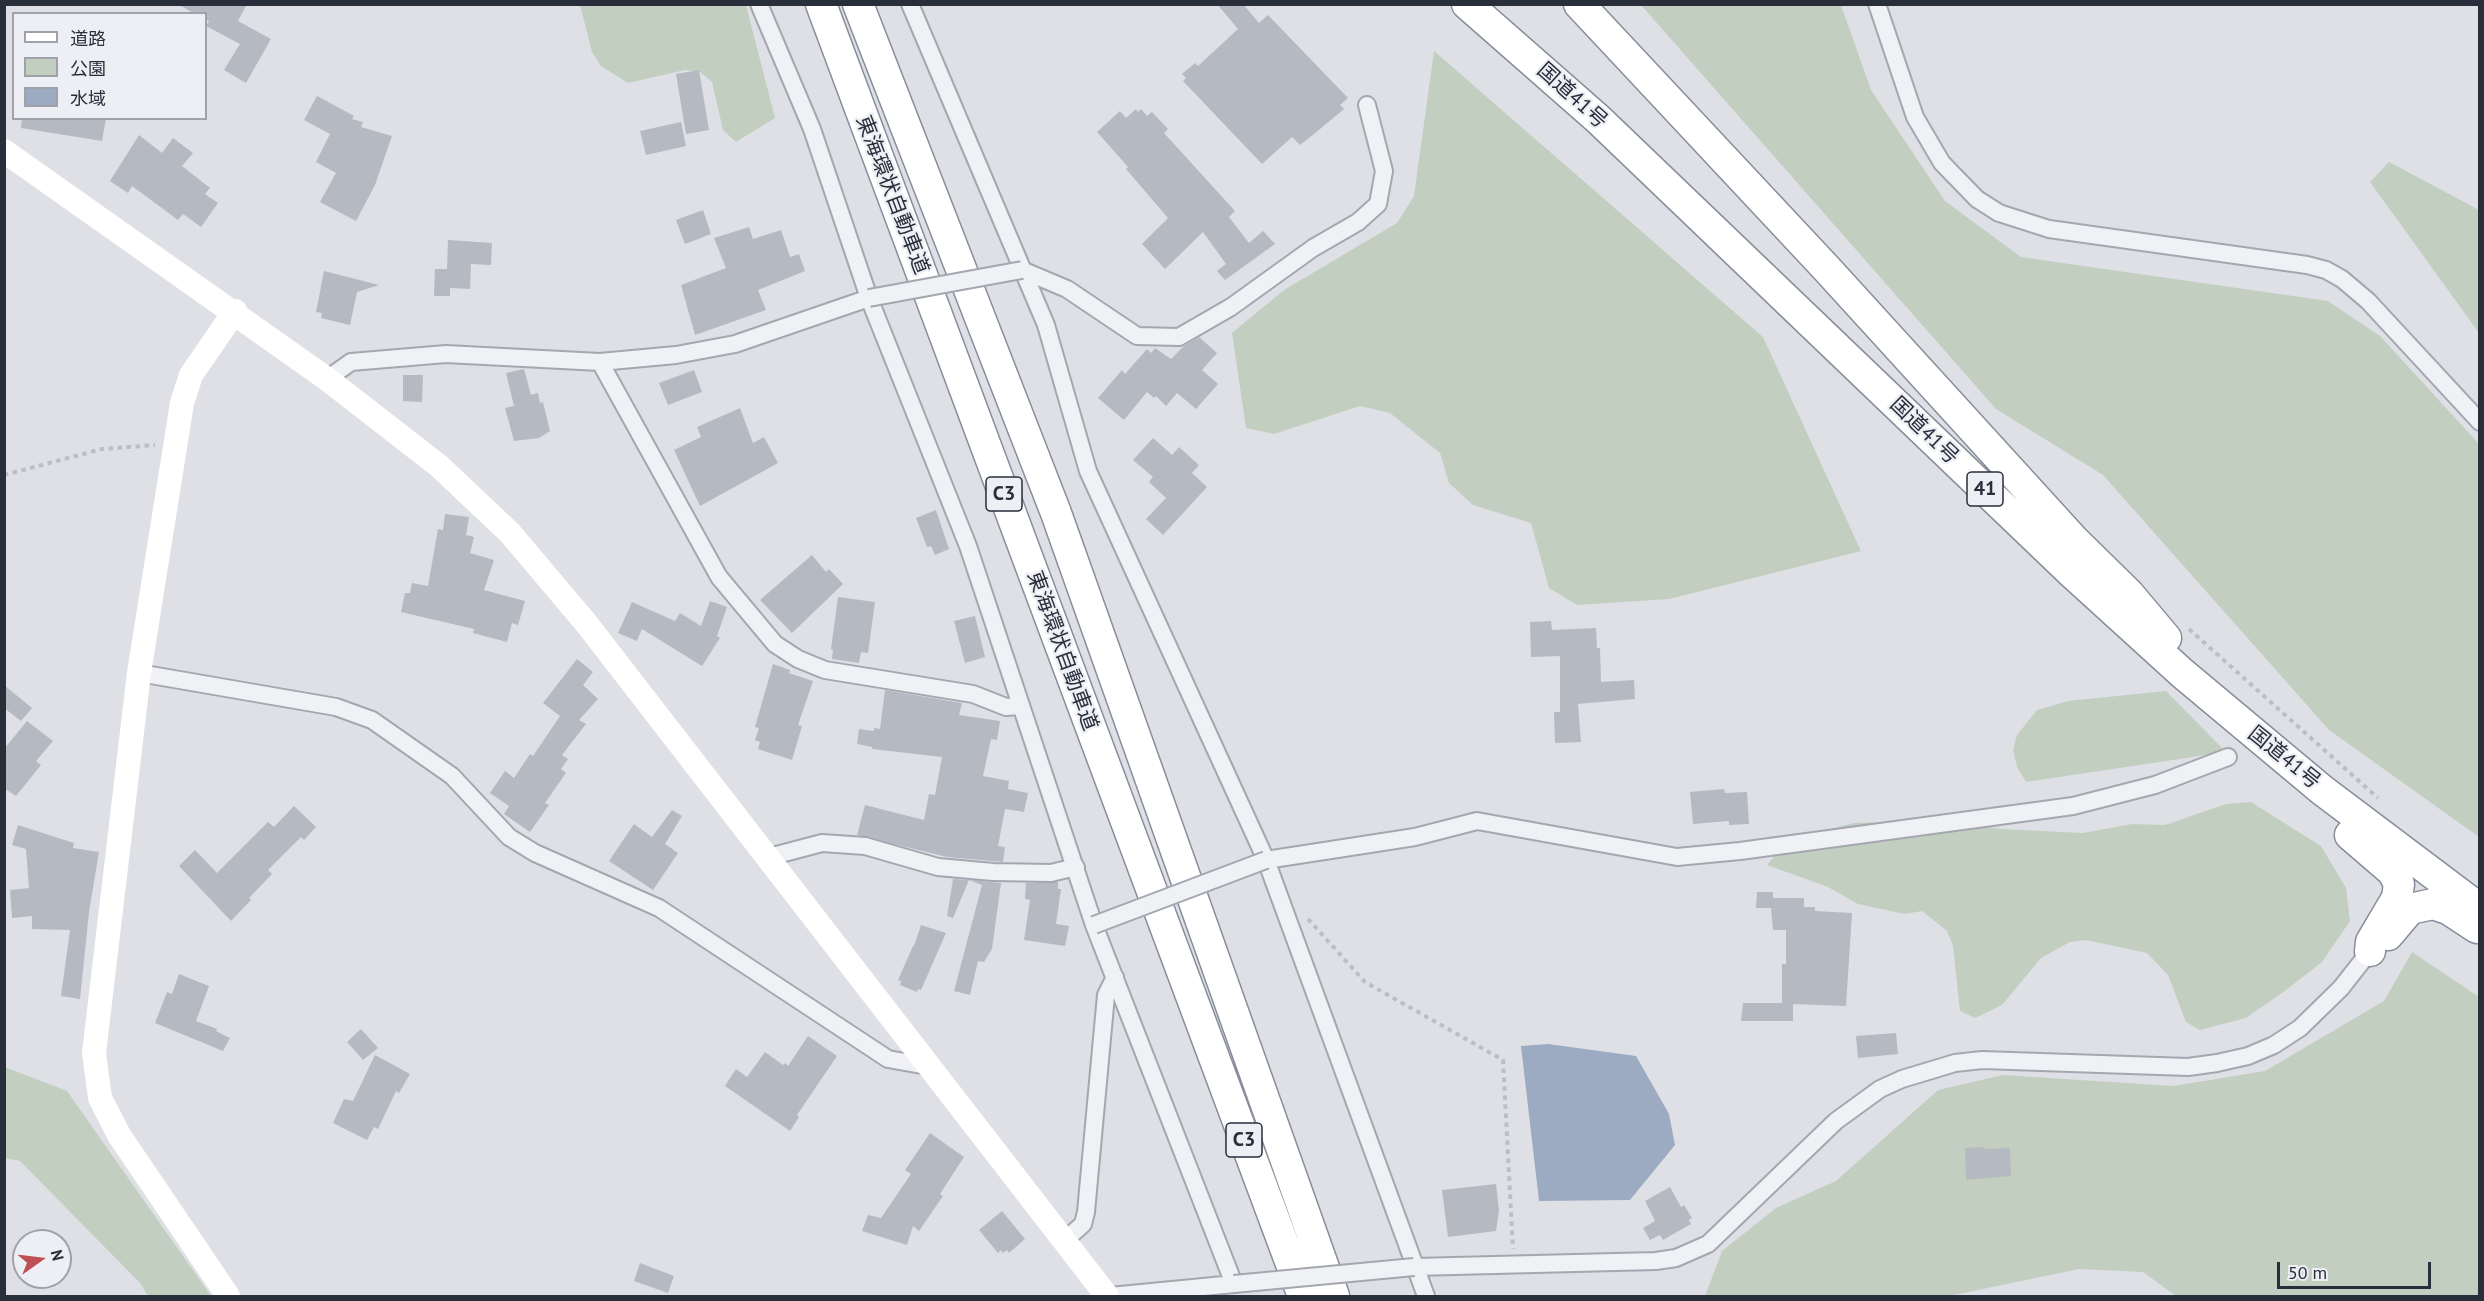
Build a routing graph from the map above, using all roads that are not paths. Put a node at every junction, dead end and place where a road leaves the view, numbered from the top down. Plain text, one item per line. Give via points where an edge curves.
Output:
1 (759, 4) edge
2 (821, 4) edge
3 (858, 4) edge
4 (910, 4) edge
5 (1454, 4) edge
6 (1467, 4) edge
7 (1485, 4) edge
8 (1579, 4) edge
9 (1877, 4) edge
10 (1513, 43) junction
11 (1367, 105) dead end
12 (4, 151) edge
13 (1022, 270) junction
14 (869, 298) junction
15 (235, 311) junction
16 (600, 362) junction
17 (327, 379) junction
18 (2480, 422) edge
19 (2183, 658) junction
20 (139, 673) junction
21 (2216, 702) junction
22 (1020, 706) junction
23 (2228, 757) dead end
24 (769, 858) junction
25 (1266, 860) junction
26 (1076, 867) junction
27 (2480, 896) edge
28 (2480, 909) edge
29 (1094, 925) junction
30 (2480, 930) edge
31 (2370, 951) junction
32 (1115, 977) junction
33 (927, 1066) junction
34 (1063, 1242) junction
35 (1414, 1267) junction
36 (1234, 1284) junction
37 (228, 1296) edge
38 (1108, 1296) edge
39 (1303, 1296) edge
40 (1334, 1296) edge
41 (1426, 1296) edge

1 - 14 street via 812,129
2 - 39 highway, 東海環状自動車道 / C3
3 - 40 highway, 東海環状自動車道 / C3 via 1056,513
4 - 13 street
5 - 10 highway, 41 via 1474,21
6 - 10 highway, 国道41号 / 41
7 - 19 highway, 国道41号 / 41 via 1605,111 2010,500
8 - 19 highway, 41 via 2075,541 2129,594
9 - 18 street via 1915,117 1942,163 1977,199 1999,213 2049,230 2326,270 2368,301
10 - 21 highway, 国道41号 / 41 via 1607,127 2072,573
11 - 13 street via 1384,171 1378,204 1358,222 1313,248 1231,307 1179,337 1137,336 1067,289
12 - 15 street
13 - 14 street, bridge
13 - 25 street via 1046,325 1088,471
14 - 16 street via 735,344 676,355
14 - 22 street via 968,546
15 - 17 street
15 - 20 street via 191,375 182,403
16 - 17 street via 446,354 351,362
16 - 22 street via 719,577 775,644 825,670 973,694 1006,707
17 - 24 street via 440,465 510,533 586,623
19 - 27 highway, 国道41号 / 41
20 - 33 street via 336,707 372,720 452,776 509,837 535,853 659,908 888,1059
20 - 37 street via 93,1053 100,1098 119,1135
21 - 28 highway, 国道41号 / 41 via 2322,790
21 - 31 highway via 2275,770 2393,872 2398,884 2397,898 2371,942
22 - 26 street
23 - 25 street via 2155,785 2073,806 1740,851 1677,857 1477,821 1416,837
24 - 26 street via 822,843 865,846 938,867 1040,873
24 - 33 street
25 - 29 street, bridge
25 - 35 street
26 - 29 street
29 - 32 street
30 - 31 highway via 2433,904 2410,909 2379,946
31 - 35 street via 2341,988 2300,1028 2248,1056 2188,1066 1982,1060 1928,1070 1880,1089 1816,1139 1723,1232 1694,1252 1656,1261
32 - 34 street via 1106,995 1086,1212 1083,1224
32 - 36 street
33 - 34 street
34 - 38 street
35 - 36 street, bridge
35 - 41 street
36 - 38 street

